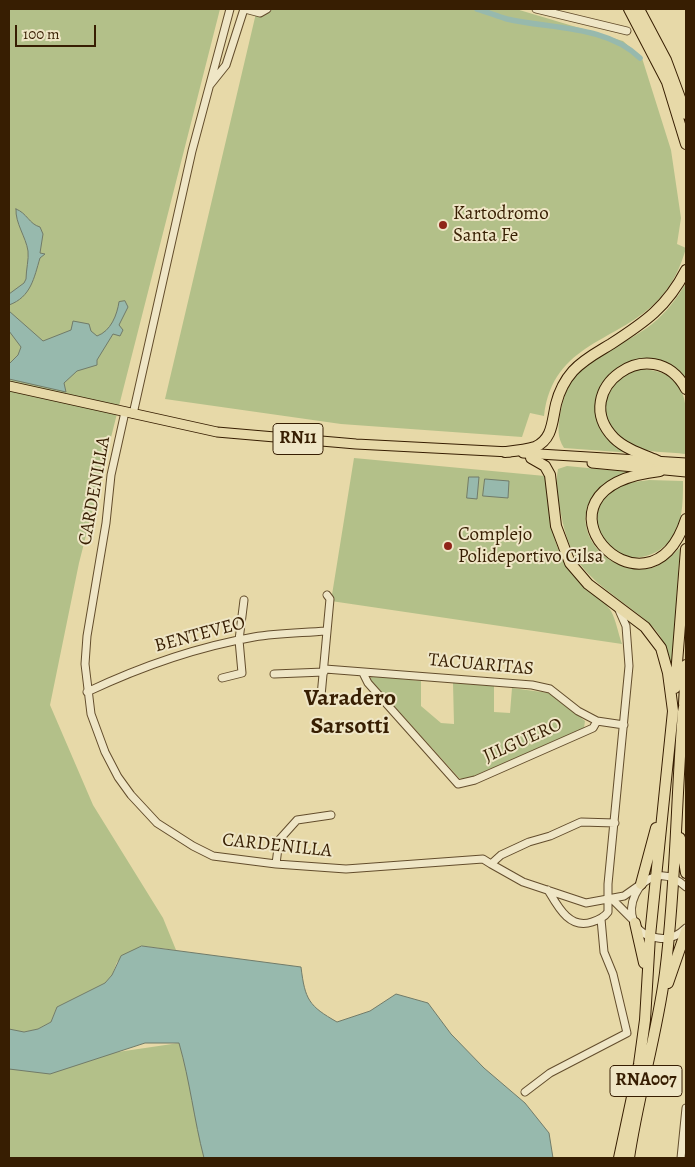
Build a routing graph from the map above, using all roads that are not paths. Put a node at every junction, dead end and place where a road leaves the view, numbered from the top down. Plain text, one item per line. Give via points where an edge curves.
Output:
1 (230, 9) edge
2 (244, 9) edge
3 (268, 9) edge
4 (536, 9) edge
5 (629, 9) edge
6 (639, 9) edge
7 (636, 20) junction
8 (627, 31) junction
9 (646, 40) junction
10 (210, 85) junction
11 (684, 119) edge
12 (686, 144) edge
13 (686, 270) edge
14 (9, 386) edge
15 (686, 389) edge
16 (129, 413) junction
17 (465, 451) junction
18 (505, 452) junction
19 (531, 458) junction
20 (686, 463) edge
21 (659, 466) junction
22 (686, 472) edge
23 (686, 520) edge
24 (686, 550) edge
25 (327, 595) dead end
26 (244, 600) dead end
27 (616, 605) junction
28 (645, 628) junction
29 (326, 631) junction
30 (627, 634) junction
31 (239, 640) junction
32 (686, 665) edge
33 (324, 670) junction
34 (363, 673) junction
35 (274, 674) dead end
36 (222, 678) dead end
37 (87, 692) junction
38 (321, 696) dead end
39 (686, 697) edge
40 (678, 712) junction
41 (597, 721) junction
42 (624, 724) junction
43 (664, 801) junction
44 (677, 814) junction
45 (331, 815) dead end
46 (615, 823) junction
47 (276, 864) junction
48 (491, 864) junction
49 (686, 873) edge
50 (656, 877) junction
51 (674, 878) junction
52 (641, 884) junction
53 (686, 887) edge
54 (548, 890) junction
55 (610, 900) junction
56 (601, 919) junction
57 (635, 923) junction
58 (686, 930) edge
59 (650, 936) junction
60 (669, 938) junction
61 (646, 1000) junction
62 (660, 1002) junction
63 (525, 1092) dead end
64 (686, 1108) edge
65 (619, 1158) edge
66 (629, 1158) edge
67 (681, 1158) edge

1 - 10 street, CARDENILLA
2 - 3 street via 260,13
2 - 10 street via 226,65
4 - 8 street
5 - 7 highway
6 - 11 highway via 666,60
7 - 8 street via 632,29
7 - 9 highway
8 - 9 street
9 - 11 highway
10 - 16 street, CARDENILLA
11 - 12 highway
13 - 18 highway via 678,287 662,307 633,330 585,360 569,376 559,394 552,428 544,442 532,448
14 - 16 main road, RN11
15 - 21 highway via 666,369 636,364 618,372 604,392 601,405 603,419 614,438
16 - 17 main road, RN11 via 217,432
16 - 37 street, CARDENILLA via 111,475 87,636 84,664
17 - 18 main road, RN11
17 - 19 main road, RN11
18 - 21 main road, RN11
19 - 21 main road, RN11
19 - 27 highway via 545,466 550,475 556,526 570,563 588,584
20 - 21 main road, RN11
21 - 22 main road, RN11
21 - 23 highway via 627,477 604,490 595,502 593,512 593,530 597,540 604,550 622,561 650,562 672,548
24 - 40 highway, RNA007
25 - 29 street via 330,599
26 - 31 street
27 - 28 highway
27 - 30 street
28 - 30 street
28 - 40 highway via 654,637 665,659
29 - 31 street, BENTEVEO
29 - 33 street
30 - 42 street via 629,666
31 - 36 street via 242,673
31 - 37 street, BENTEVEO via 167,660
32 - 40 highway, RNA007
33 - 34 street, TACUARITAS
33 - 35 street, TACUARITAS
33 - 38 street
34 - 41 street, TACUARITAS via 484,680 546,688
34 - 41 street, JILGUERO via 368,683 458,784 528,758 593,728
37 - 47 street, CARDENILLA via 105,752 118,778 147,815 213,856
39 - 40 highway
40 - 43 highway, RNA007
40 - 44 highway, RNA007
41 - 42 street, TACUARITAS
42 - 46 street
43 - 50 highway, RNA007
43 - 52 highway, RNA007
44 - 49 highway, RNA007
44 - 51 highway, RNA007
45 - 47 street via 297,820 279,840
46 - 48 street via 581,822 528,842
46 - 55 street
47 - 48 street, CARDENILLA via 346,869 483,859
48 - 54 street via 523,882
50 - 51 street
50 - 52 street
50 - 59 highway, RNA007
51 - 53 street
51 - 60 highway, RNA007
52 - 55 street via 624,896
52 - 57 street via 632,902
54 - 55 street via 586,903
54 - 56 street via 570,919 581,924
55 - 56 street via 608,912
55 - 57 street
56 - 63 street via 604,952 613,974 627,1032 550,1074
57 - 59 street
57 - 61 highway, RNA007 via 643,959
58 - 60 street
58 - 62 highway, RNA007
59 - 60 street
59 - 61 highway, RNA007
60 - 62 highway, RNA007
61 - 65 highway, RNA007 via 639,1064
62 - 66 highway, RNA007
64 - 67 street

